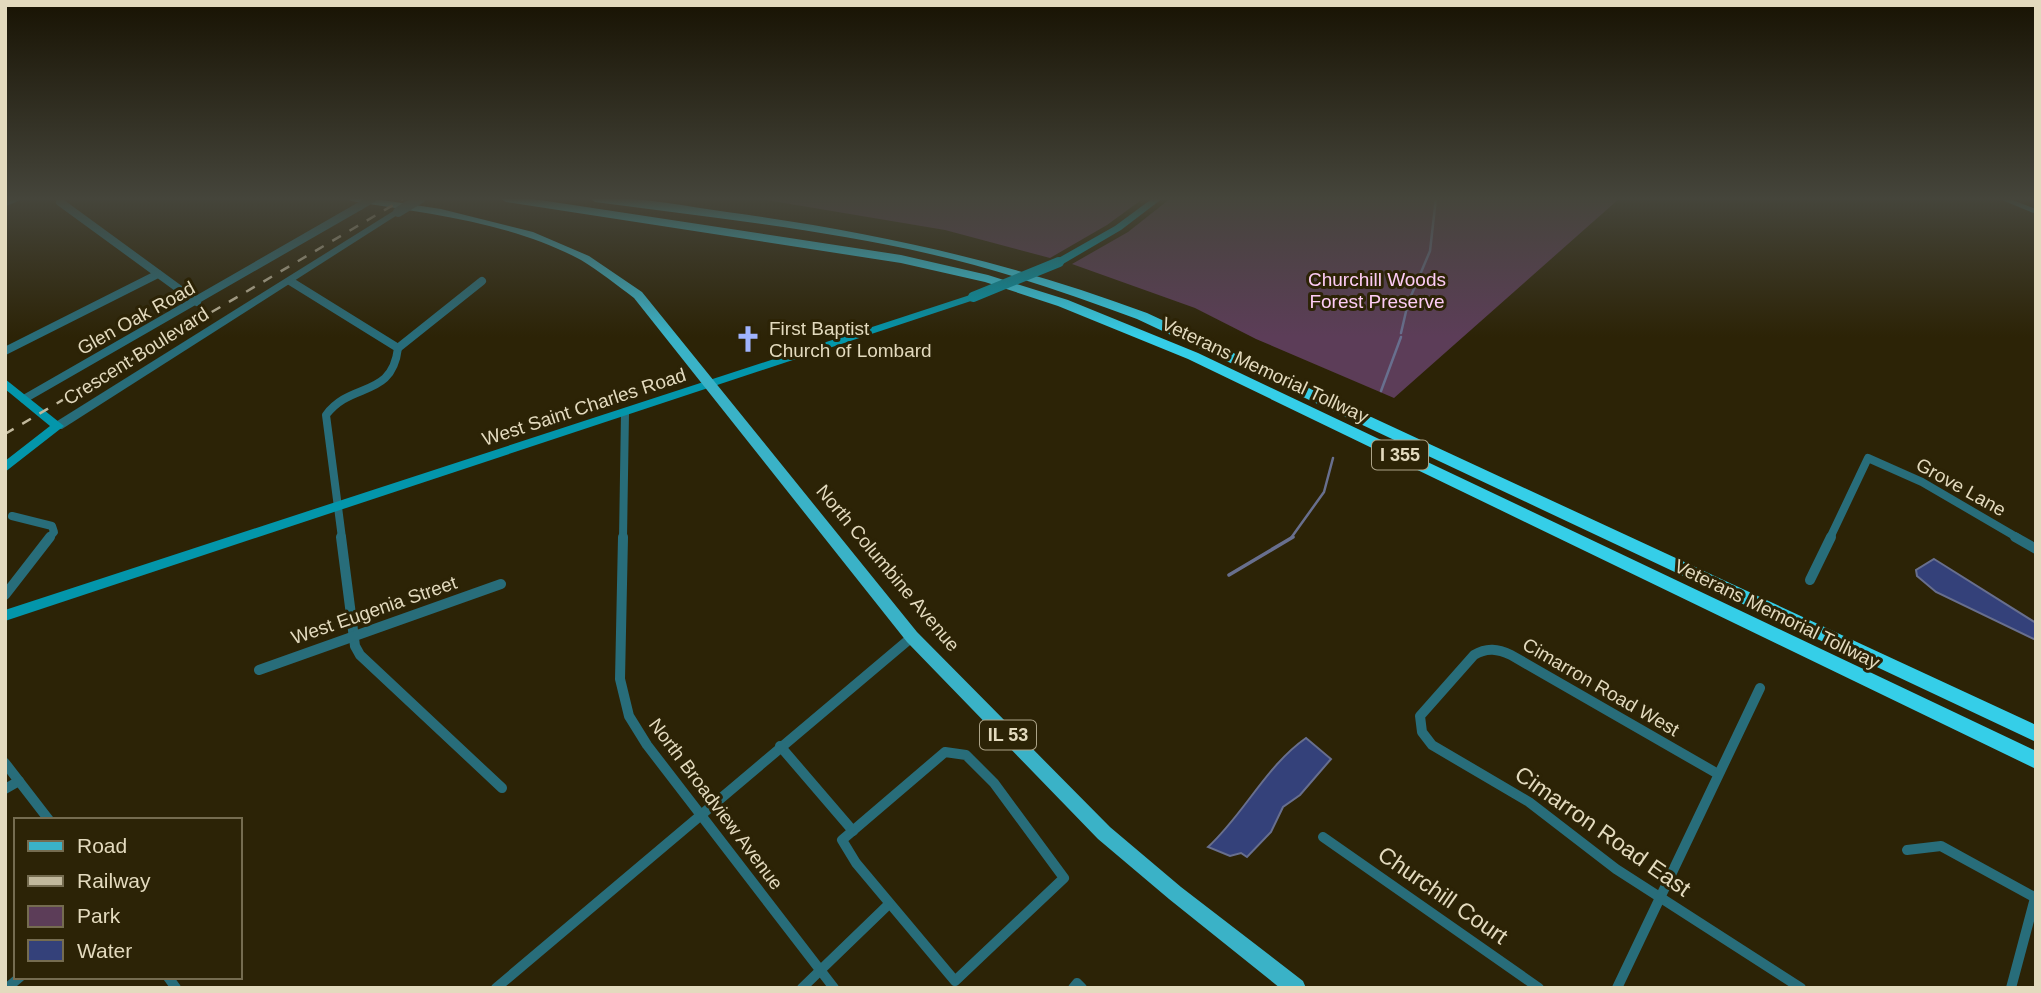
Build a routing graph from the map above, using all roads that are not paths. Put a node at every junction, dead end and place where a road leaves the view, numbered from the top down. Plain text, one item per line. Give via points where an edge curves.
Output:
1 (118, 244) edge
2 (295, 244) edge
3 (347, 244) edge
4 (553, 244) edge
5 (806, 244) edge
6 (899, 244) edge
7 (1090, 244) edge
8 (1059, 262) joint
9 (158, 274) junction
10 (290, 281) junction
11 (482, 281) dead end
12 (197, 302) junction
13 (424, 330) joint
14 (398, 348) junction
15 (5, 351) edge
16 (5, 383) edge
17 (712, 385) junction
18 (24, 399) junction
19 (625, 413) junction
20 (58, 426) junction
21 (5, 468) edge
22 (337, 509) junction
23 (12, 516) dead end
24 (2036, 549) edge
25 (1810, 580) dead end
26 (501, 584) dead end
27 (5, 595) edge
28 (5, 616) edge
29 (352, 637) junction
30 (912, 637) junction
31 (259, 670) dead end
32 (1760, 688) dead end
33 (1439, 695) joint
34 (2036, 733) edge
35 (780, 746) junction
36 (2036, 760) edge
37 (5, 763) edge
38 (1718, 774) junction
39 (19, 781) junction
40 (502, 788) dead end
41 (5, 789) edge
42 (701, 813) junction
43 (47, 818) edge
44 (853, 831) junction
45 (1323, 837) dead end
46 (1907, 850) dead end
47 (1659, 898) junction
48 (2035, 898) edge
49 (890, 904) junction
50 (820, 970) junction
51 (496, 988) edge
52 (802, 988) edge
53 (834, 988) edge
54 (1296, 988) edge
55 (1539, 988) edge
56 (1616, 988) edge
57 (1801, 988) edge
58 (2011, 988) edge

1 - 9 street
2 - 12 street, Glen Oak Road
3 - 10 street, Crescent Boulevard, bridge
4 - 17 main road, IL 53 via 583,257 646,302
5 - 36 highway, Veterans Memorial Tollway / I 355 via 988,279 1063,303 1193,356
6 - 34 highway, Veterans Memorial Tollway / I 355 via 1073,290 1202,342
7 - 8 main road, West Saint Charles Road
8 - 17 main road, West Saint Charles Road, bridge via 972,297
9 - 12 street
9 - 15 street
10 - 14 street
10 - 20 street, Crescent Boulevard
11 - 13 street
12 - 18 street, Glen Oak Road
13 - 14 street
14 - 22 street via 397,365 389,377 340,401 326,415
16 - 18 main road
17 - 19 main road, West Saint Charles Road
17 - 30 main road, North Columbine Avenue / IL 53
18 - 20 main road
19 - 22 main road, West Saint Charles Road
19 - 42 street, North Broadview Avenue via 621,689 637,731
20 - 21 main road, Crescent Boulevard
22 - 28 main road, West Saint Charles Road
22 - 29 street
23 - 27 street via 52,526 54,532
24 - 25 street, Grove Lane via 1922,482 1868,458
26 - 29 street, West Eugenia Street
29 - 31 street, West Eugenia Street
29 - 40 street via 359,655
30 - 35 street
30 - 54 main road, North Columbine Avenue / IL 53 via 1104,833
32 - 38 street
33 - 38 street, Cimarron Road West via 1478,652 1501,651
33 - 47 street, Cimarron Road East via 1420,716 1426,740 1529,802
35 - 42 street
35 - 44 street
37 - 39 street
38 - 47 street
39 - 41 street
39 - 43 street
42 - 50 street, North Broadview Avenue
42 - 51 street
44 - 49 street via 842,840
44 - 49 street via 945,752 966,755 1025,822 1064,878 956,981
45 - 55 street, Churchill Court
46 - 48 street via 1941,846
47 - 56 street
47 - 57 street, Cimarron Road East
48 - 58 street
49 - 50 street
50 - 52 street
50 - 53 street, North Broadview Avenue

